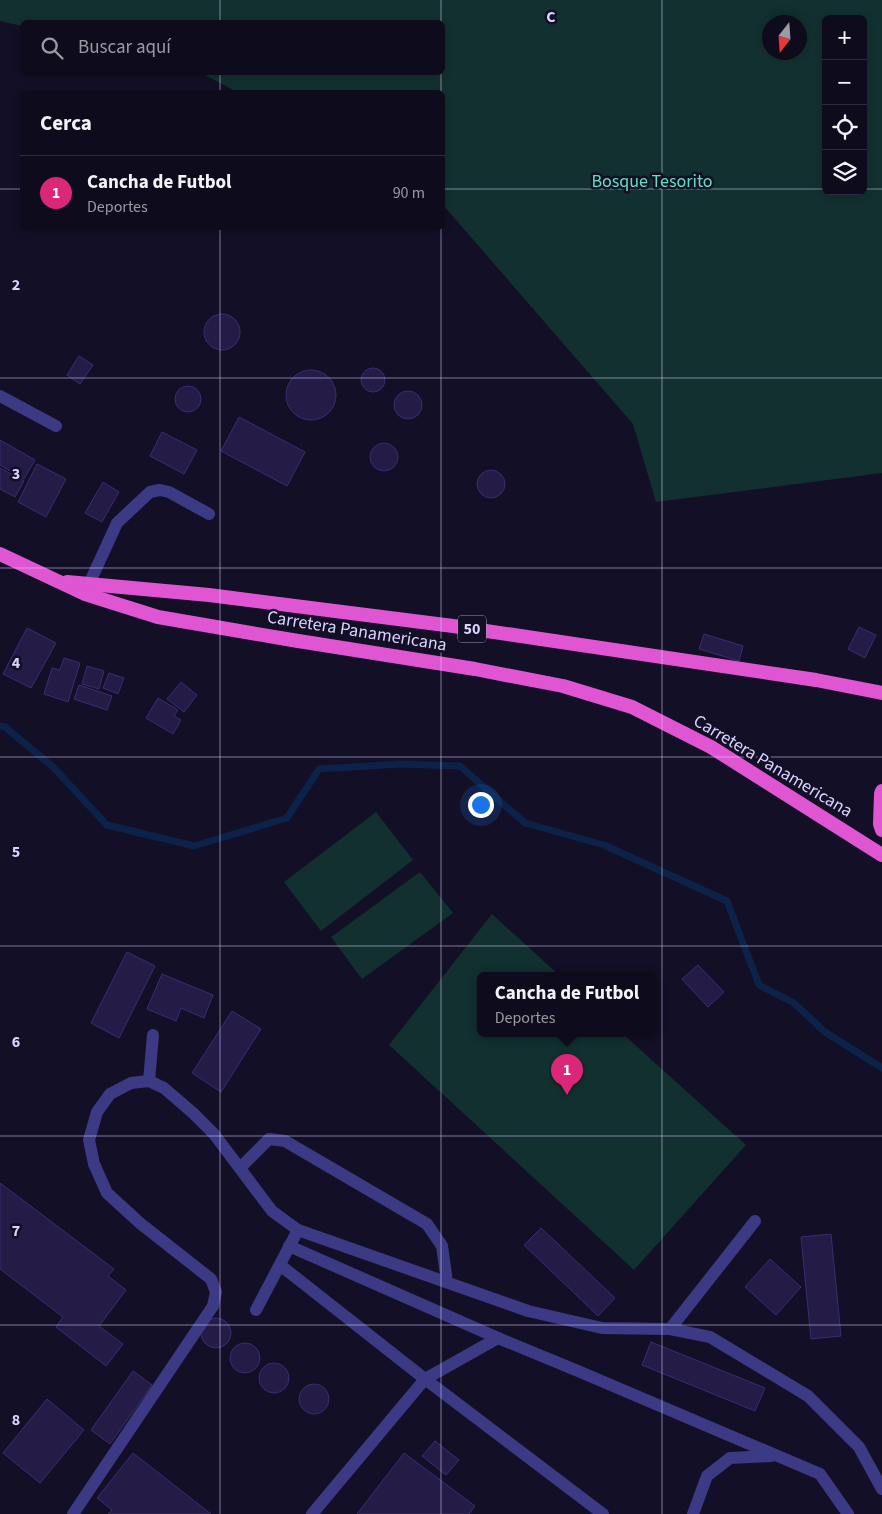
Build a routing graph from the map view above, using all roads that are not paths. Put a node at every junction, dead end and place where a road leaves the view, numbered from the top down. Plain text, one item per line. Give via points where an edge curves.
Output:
1 (0, 396) edge
2 (56, 426) dead end
3 (210, 514) dead end
4 (0, 554) edge
5 (59, 582) junction
6 (89, 584) junction
7 (882, 693) edge
8 (882, 791) edge
9 (882, 830) edge
10 (882, 855) edge
11 (153, 1036) dead end
12 (149, 1081) junction
13 (240, 1168) junction
14 (755, 1221) dead end
15 (298, 1230) junction
16 (289, 1246) junction
17 (280, 1266) junction
18 (447, 1282) junction
19 (256, 1310) dead end
20 (670, 1329) junction
21 (498, 1338) junction
22 (425, 1379) junction
23 (776, 1455) junction
24 (882, 1489) edge
25 (73, 1514) edge
26 (312, 1514) edge
27 (603, 1514) edge
28 (693, 1514) edge
29 (848, 1514) edge

1 - 2 lane
3 - 6 lane via 169,492 150,492 117,524
4 - 5 highway, Carretera Panamericana / 50
5 - 6 highway, Carretera Panamericana / 50
5 - 10 highway, Carretera Panamericana / 50 via 85,594 158,617 475,669 563,686 632,707 712,747
6 - 7 highway, Carretera Panamericana / 50 via 209,595 453,626 816,680
8 - 9 highway
11 - 12 lane
12 - 13 lane via 164,1088 193,1113
12 - 25 lane via 131,1083 110,1094 97,1112 89,1140 94,1164 107,1193 211,1279 216,1292 213,1306
13 - 15 lane via 272,1211
13 - 18 lane via 269,1139 285,1141 427,1224 442,1246
14 - 20 lane
15 - 16 lane
15 - 18 lane
16 - 17 lane
16 - 21 lane
17 - 19 lane
17 - 22 lane
18 - 20 lane via 528,1311 602,1328
20 - 24 lane via 710,1337 808,1396 860,1446
21 - 22 lane
21 - 23 lane
22 - 26 lane
22 - 27 lane
23 - 28 lane via 730,1458 707,1476
23 - 29 lane via 820,1474

